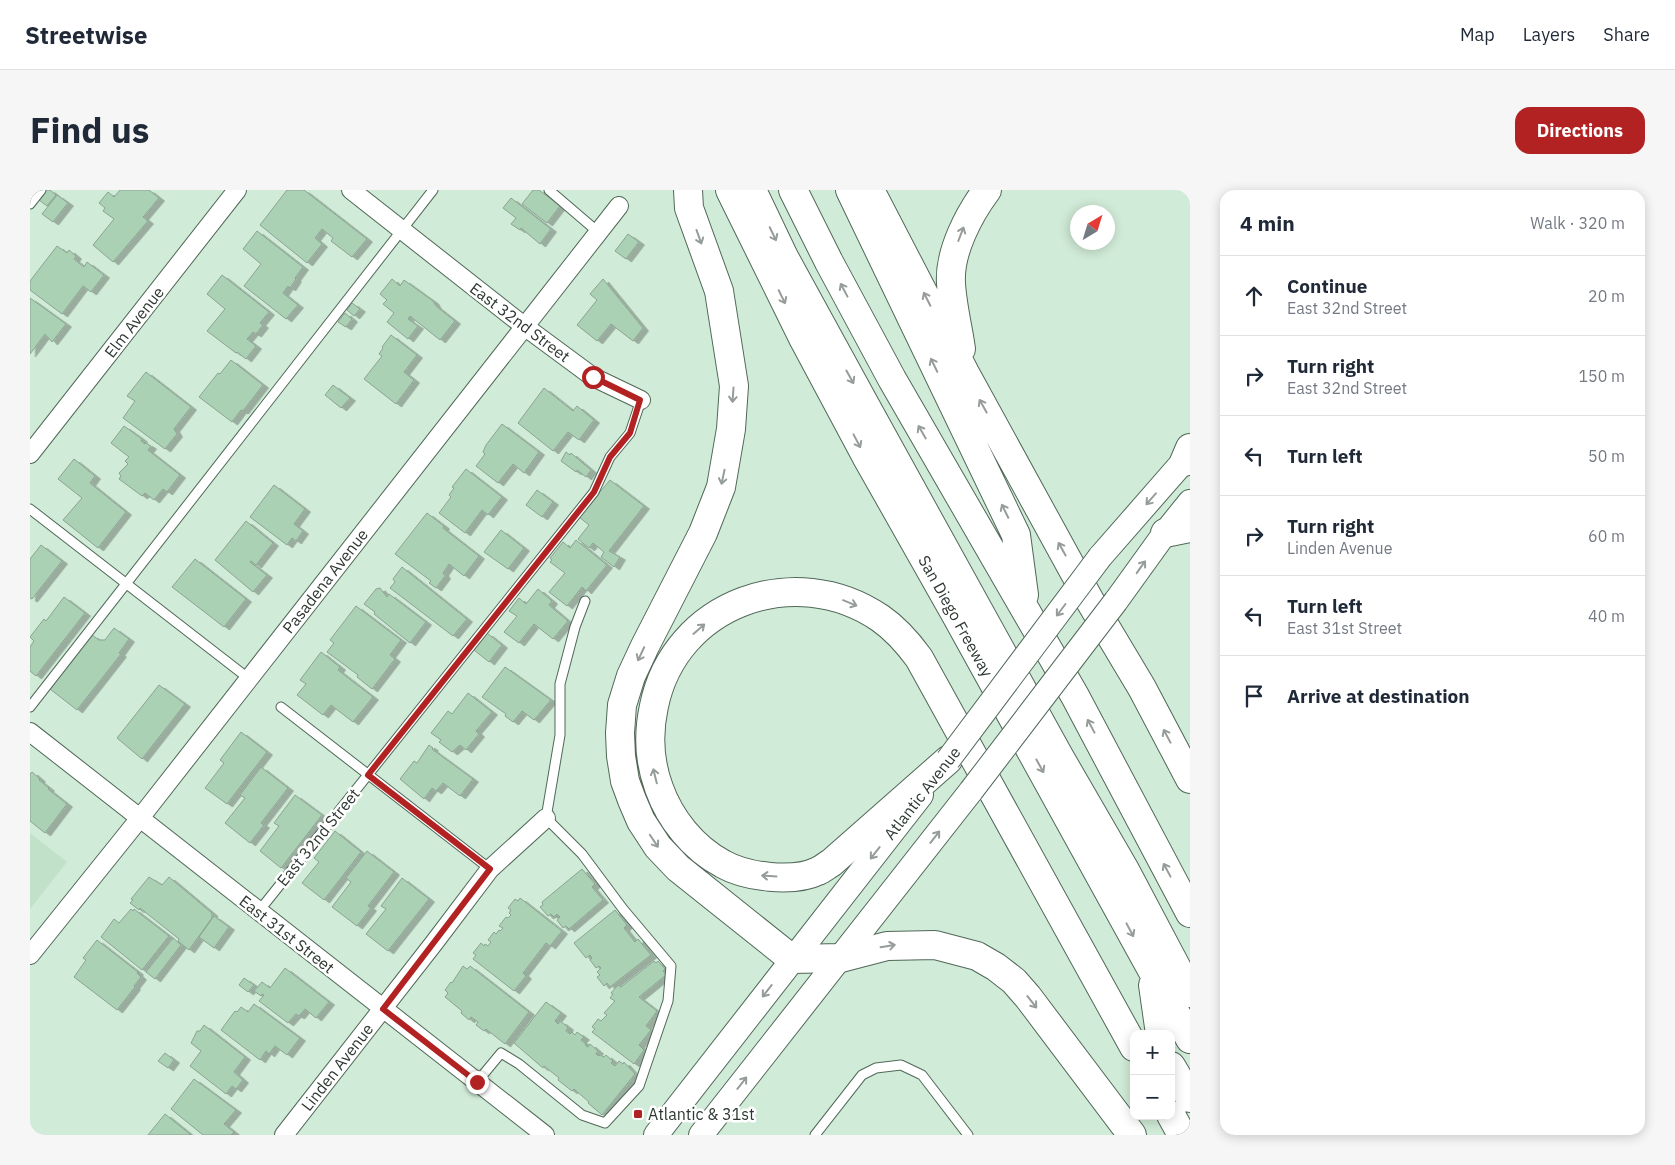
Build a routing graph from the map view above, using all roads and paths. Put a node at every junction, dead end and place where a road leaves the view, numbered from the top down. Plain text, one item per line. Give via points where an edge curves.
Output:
1 (41, 190) edge
2 (237, 190) edge
3 (351, 190) edge
4 (434, 190) edge
5 (549, 190) edge
6 (688, 190) edge
7 (730, 190) edge
8 (752, 190) edge
9 (794, 190) edge
10 (850, 190) edge
11 (870, 190) edge
12 (987, 190) edge
13 (30, 204) edge
14 (619, 206) dead end
15 (402, 231) junction
16 (598, 232) junction
17 (524, 326) junction
18 (965, 374) junction
19 (640, 400) joint
20 (30, 454) edge
21 (1188, 455) edge
22 (947, 474) junction
23 (1190, 502) edge
24 (30, 509) edge
25 (1177, 530) edge
26 (126, 583) junction
27 (585, 602) dead end
28 (1026, 610) junction
29 (248, 678) junction
30 (30, 707) edge
31 (281, 707) dead end
32 (30, 732) edge
33 (948, 760) junction
34 (368, 775) junction
35 (1190, 779) edge
36 (140, 818) junction
37 (546, 818) junction
38 (490, 869) junction
39 (259, 911) junction
40 (1190, 913) edge
41 (30, 955) edge
42 (841, 958) junction
43 (792, 959) junction
44 (1150, 969) junction
45 (1190, 969) edge
46 (1190, 992) edge
47 (383, 1009) junction
48 (1159, 1030) edge
49 (1190, 1039) edge
50 (1130, 1040) edge
51 (1175, 1073) edge
52 (477, 1082) junction
53 (1190, 1098) edge
54 (1174, 1120) edge
55 (284, 1135) edge
56 (545, 1135) edge
57 (656, 1135) edge
58 (701, 1135) edge
59 (815, 1135) edge
60 (968, 1135) edge
61 (1132, 1135) edge
62 (1182, 1135) edge

1 - 13 lane
2 - 20 street, Elm Avenue
3 - 15 street, East 32nd Street
4 - 15 lane
5 - 16 lane
6 -> 43 highway via 688,208 719,291 734,386 731,429 720,487 703,533 631,676 622,705 621,756 632,800 658,847 678,868
7 -> 44 highway, San Diego Freeway via 866,456
8 -> 46 highway via 784,257 859,395
22 -> 9 highway via 892,379
28 -> 10 highway via 1016,535
18 -> 11 highway
18 -> 12 highway via 951,282 960,237 970,214
14 - 16 street, Pasadena Avenue
15 - 17 street, East 32nd Street
15 - 26 lane
16 - 17 street, Pasadena Avenue
17 - 19 street, East 32nd Street via 593,377
17 - 29 street, Pasadena Avenue
35 -> 18 highway
19 - 34 lane, East 32nd Street via 630,433 610,457 594,492
21 -> 33 main road, Atlantic Avenue, bridge via 1100,557
22 - 28 highway
22 - 45 highway via 949,534
23 - 25 main road
24 - 26 lane
42 -> 25 main road, bridge via 1116,601
26 - 29 lane
26 - 30 lane
27 - 37 lane via 560,684 560,735
40 -> 28 highway
29 - 36 street, Pasadena Avenue
31 - 34 lane
32 - 36 street, East 31st Street
33 -> 43 main road, Atlantic Avenue
33 -> 50 highway via 817,872 794,877 752,875 731,869 702,850 670,811 655,778 651,719 660,681 668,665 702,625 732,606 762,595 816,592 850,602 881,618 906,640 919,658
34 - 38 lane
34 - 39 lane, East 32nd Street
36 - 39 street, East 31st Street
36 - 41 street, Pasadena Avenue
37 - 38 street, Linden Avenue
37 - 52 lane via 582,854 671,966 668,1001 639,1086 605,1123 582,1115 501,1053
38 - 47 street, Linden Avenue
39 - 47 street, East 31st Street
42 - 43 highway
58 -> 42 main road
42 -> 61 highway via 887,946 935,945 977,956 996,967 1028,997
43 -> 57 main road, Atlantic Avenue
44 - 48 highway
44 - 49 highway, San Diego Freeway
47 - 52 street, East 31st Street
47 - 55 street, Linden Avenue
51 - 53 highway
52 - 56 street, East 31st Street
54 - 62 highway
59 - 60 lane via 862,1075 876,1068 901,1065 922,1075

